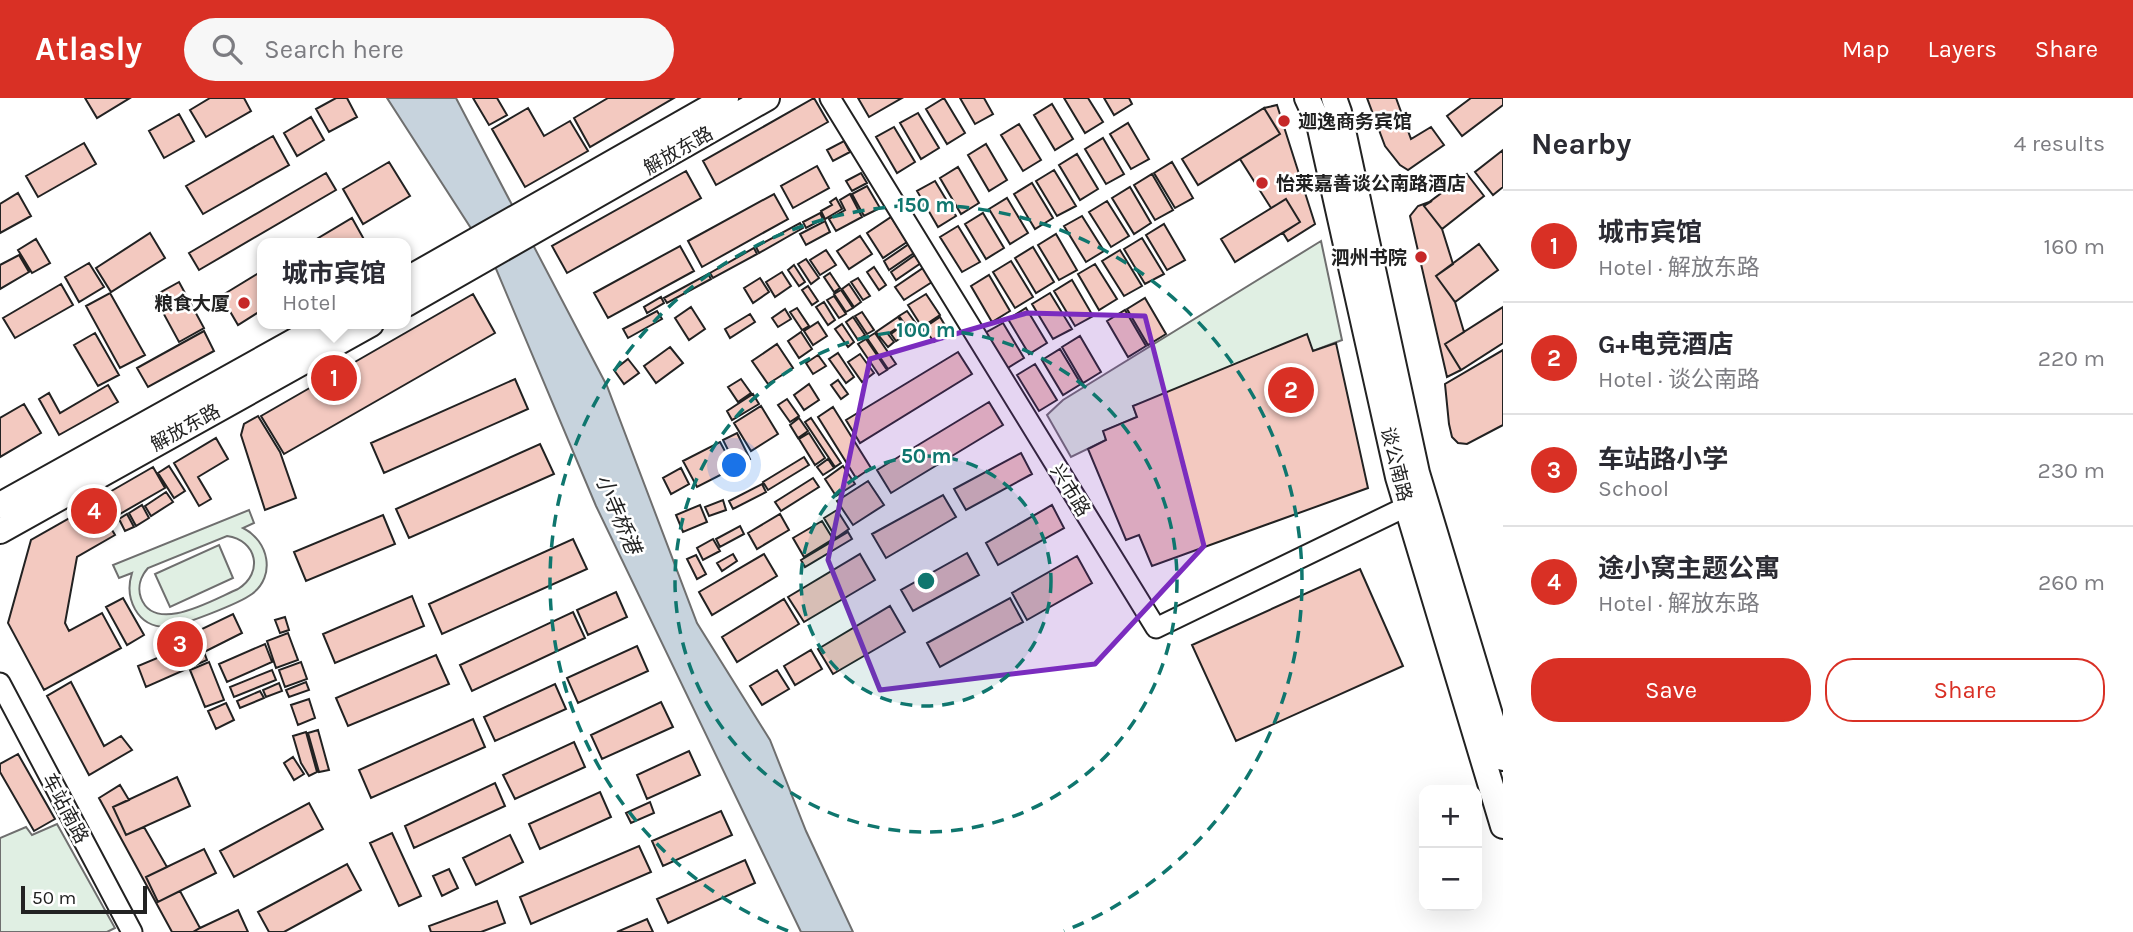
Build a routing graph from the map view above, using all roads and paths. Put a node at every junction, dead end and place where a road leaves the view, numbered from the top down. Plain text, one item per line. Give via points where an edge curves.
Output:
1 (726, 98) edge
2 (768, 98) edge
3 (830, 98) edge
4 (1307, 98) edge
5 (1334, 98) edge
6 (542, 216) junction
7 (469, 257) junction
8 (411, 278) edge
9 (411, 300) edge
10 (317, 329) edge
11 (362, 329) edge
12 (1416, 502) junction
13 (0, 505) edge
14 (0, 531) edge
15 (0, 683) edge
16 (1503, 758) edge
17 (1503, 825) edge
18 (132, 932) edge

1 - 6 main road, 解放东路
2 - 6 main road, 解放东路
3 - 12 street, 兴市路 via 1156,628
4 - 12 main road, 谈公南路 via 1319,124 1398,477
5 - 12 main road, 谈公南路 via 1416,473
6 - 7 main road, 解放东路
7 - 8 main road, 解放东路
7 - 9 main road, 解放东路
10 - 13 main road, 解放东路
11 - 14 main road, 解放东路
12 - 16 main road, 谈公南路
12 - 17 main road, 谈公南路
15 - 18 street, 车站南路

